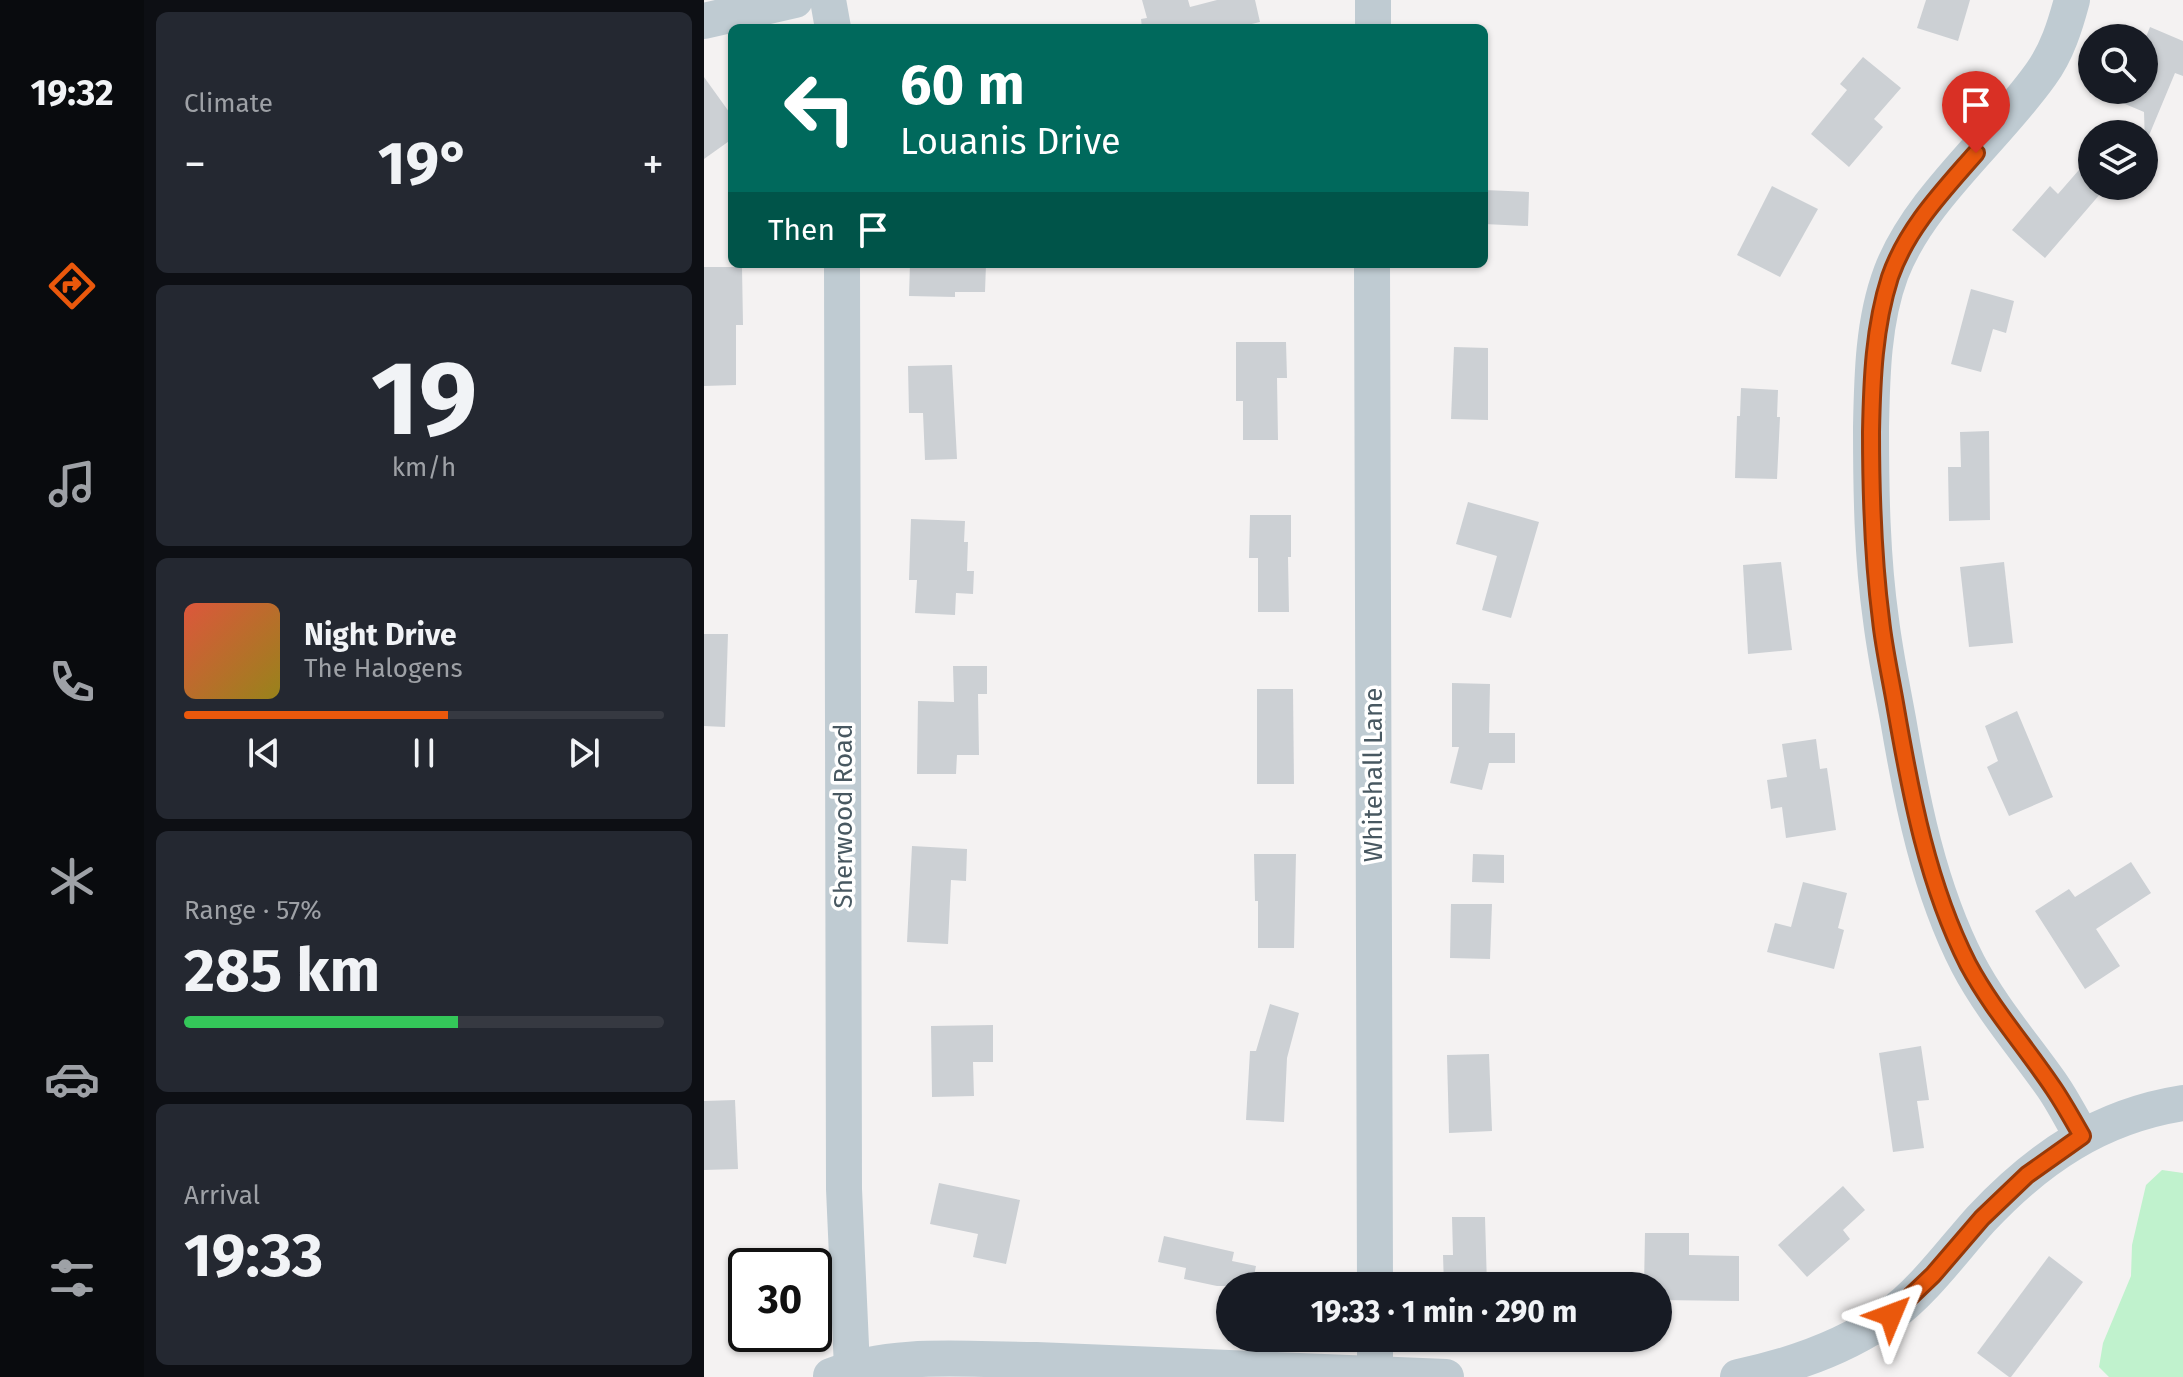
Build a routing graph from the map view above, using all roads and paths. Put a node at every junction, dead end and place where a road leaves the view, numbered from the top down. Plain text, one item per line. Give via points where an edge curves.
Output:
1 (795, 0) edge
2 (828, 0) edge
3 (1373, 0) edge
4 (2072, 0) edge
5 (704, 21) edge
6 (832, 24) edge
7 (1373, 24) edge
8 (842, 268) edge
9 (1372, 268) edge
10 (2183, 1103) edge
11 (2082, 1136) junction
12 (1375, 1272) edge
13 (1375, 1352) edge
14 (841, 1372) edge
15 (1375, 1373) junction
16 (1446, 1377) edge
17 (1738, 1377) edge

1 - 5 street
2 - 6 street
3 - 7 street
4 - 11 street via 2042,73 1919,220 1891,274 1875,349 1871,473 1881,620 1906,769 1930,867 1969,965
8 - 14 street, Sherwood Road
9 - 12 street, Whitehall Lane
10 - 11 street via 2137,1113
11 - 17 street via 2027,1175 1891,1315 1846,1343
13 - 15 street
14 - 15 street via 900,1360 1036,1360
15 - 16 street

